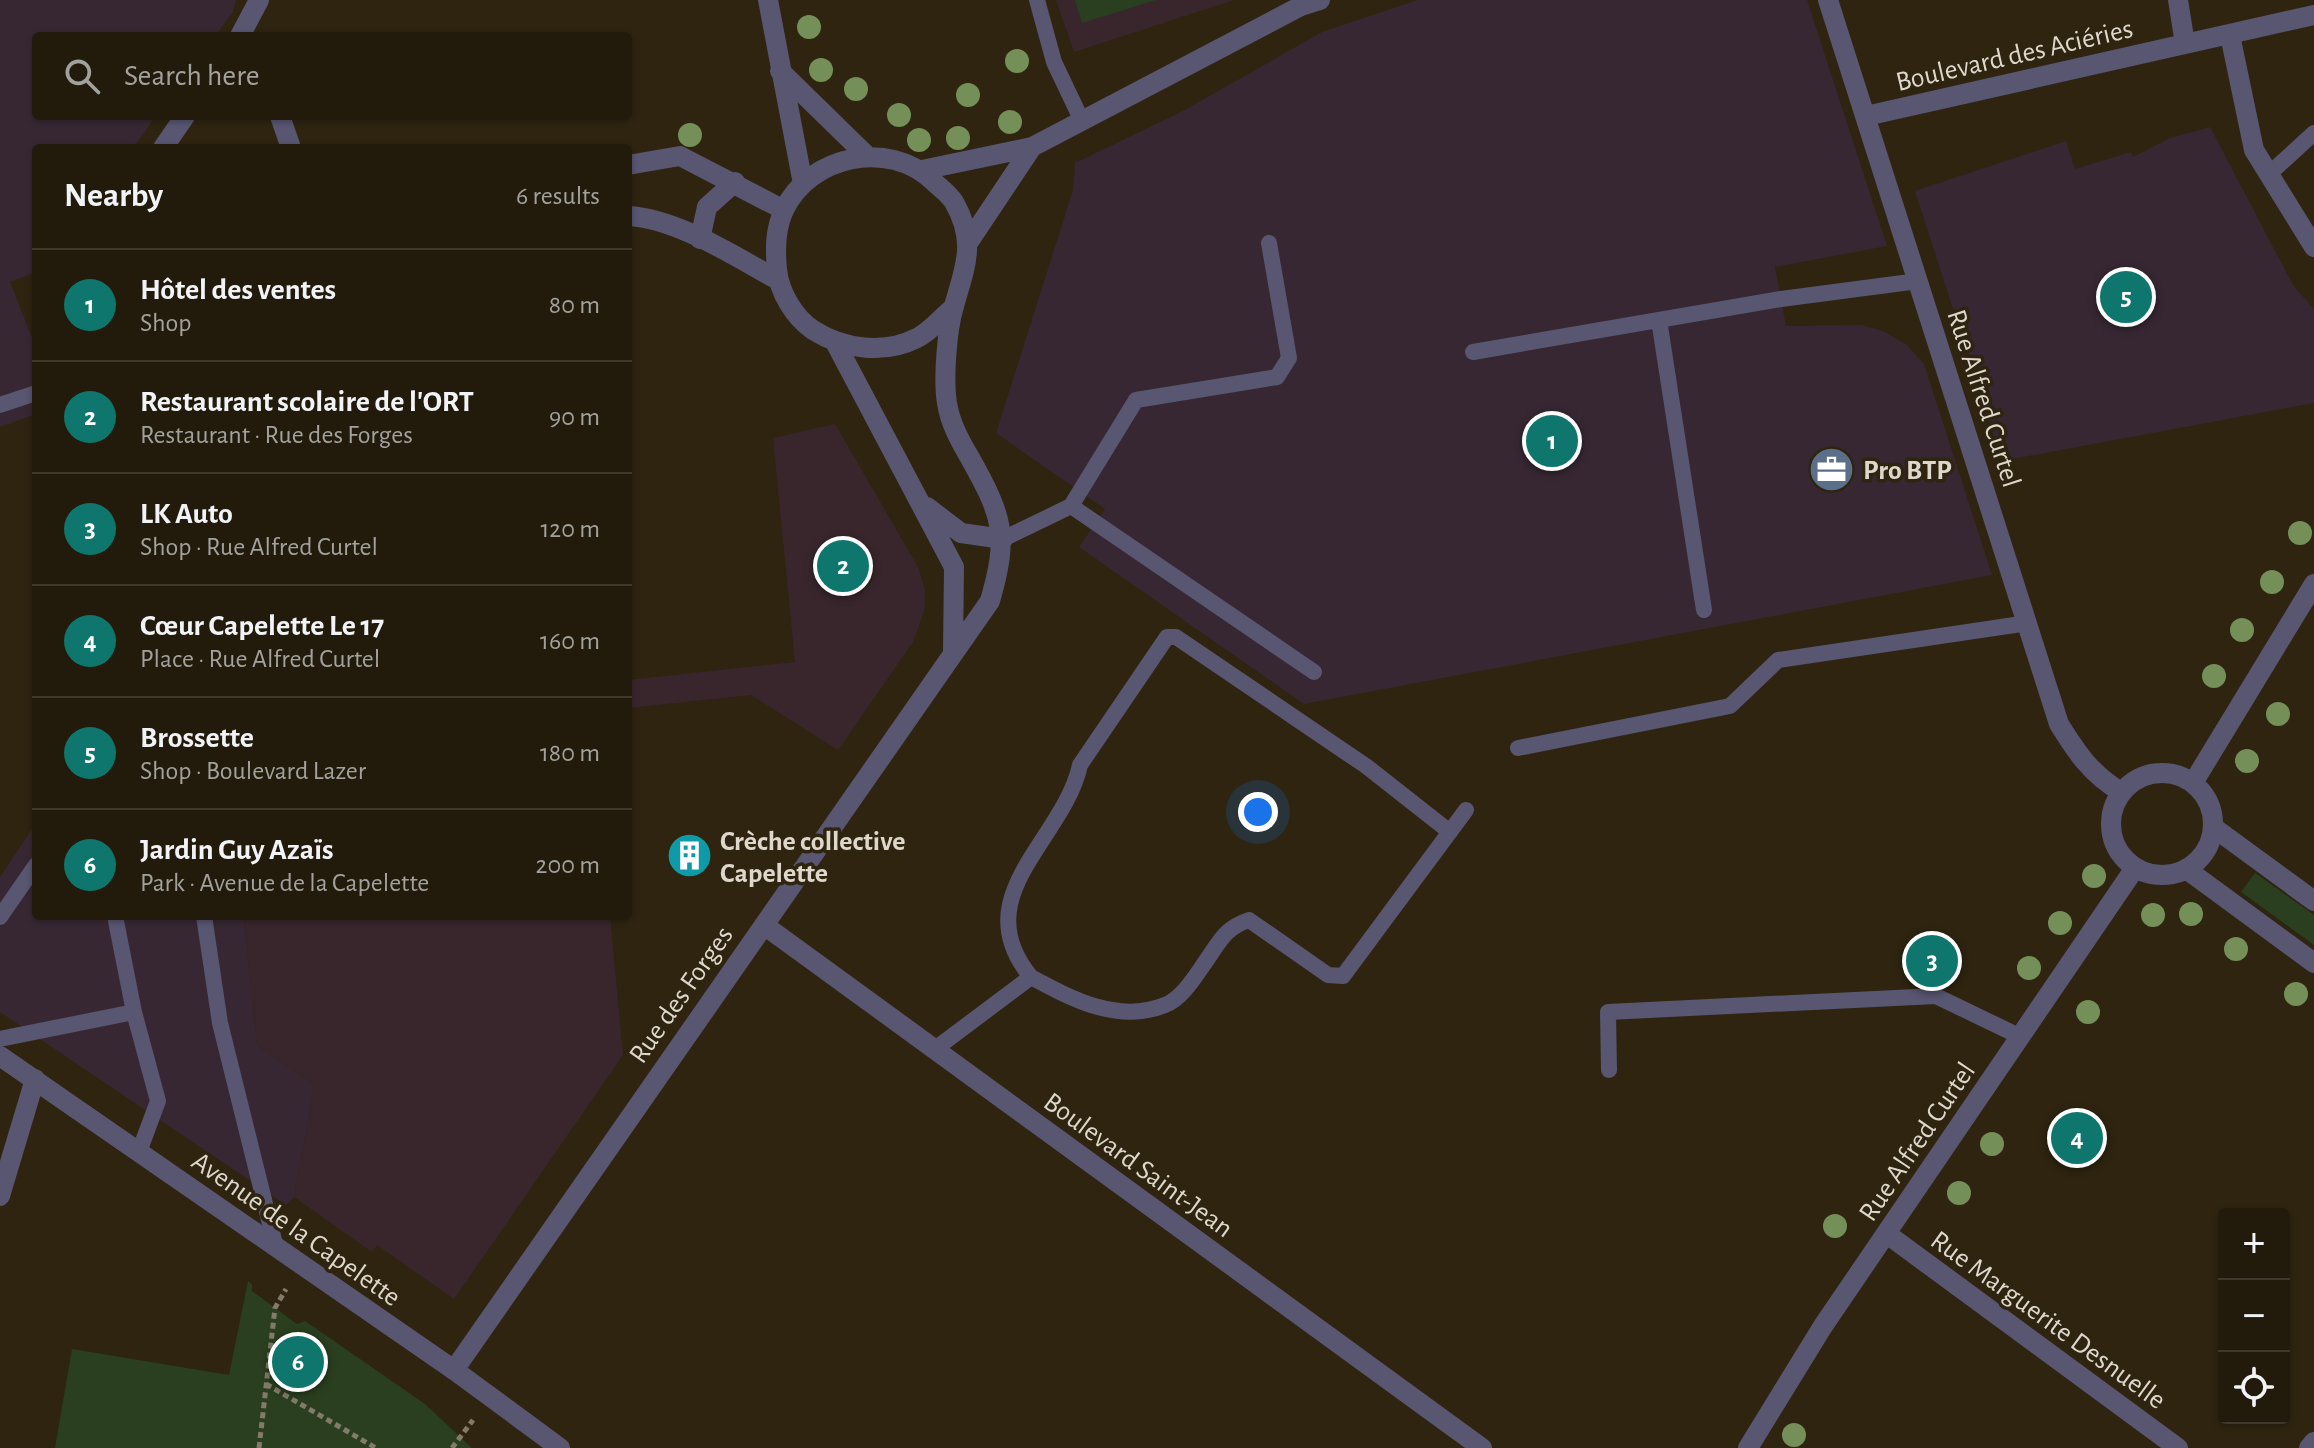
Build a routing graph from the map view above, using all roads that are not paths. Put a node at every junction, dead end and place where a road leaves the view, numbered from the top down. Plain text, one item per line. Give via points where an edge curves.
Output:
1 (259, 0) edge
2 (768, 0) edge
3 (1037, 0) edge
4 (1320, 0) edge
5 (1828, 0) edge
6 (2178, 0) edge
7 (2314, 15) edge
8 (249, 31) edge
9 (2230, 35) junction
10 (2185, 44) junction
11 (780, 71) junction
12 (1866, 116) junction
13 (182, 120) edge
14 (281, 120) edge
15 (1082, 121) junction
16 (2314, 133) edge
17 (166, 144) edge
18 (290, 144) edge
19 (1032, 147) junction
20 (867, 156) junction
21 (632, 164) edge
22 (922, 170) junction
23 (2268, 175) junction
24 (735, 182) junction
25 (803, 184) junction
26 (784, 210) junction
27 (632, 216) edge
28 (700, 239) junction
29 (968, 243) junction
30 (1269, 243) dead end
31 (2314, 247) edge
32 (778, 280) junction
33 (1918, 281) junction
34 (954, 307) junction
35 (1659, 320) junction
36 (835, 342) junction
37 (1473, 352) dead end
38 (32, 394) edge
39 (0, 405) edge
40 (921, 502) junction
41 (1071, 506) junction
42 (1003, 539) junction
43 (2314, 584) edge
44 (1704, 610) dead end
45 (2028, 623) junction
46 (953, 651) junction
47 (1314, 672) dead end
48 (1518, 748) dead end
49 (2193, 783) junction
50 (2121, 792) junction
51 (1466, 810) dead end
52 (2213, 827) junction
53 (1450, 832) junction
54 (2135, 868) junction
55 (2186, 869) junction
56 (32, 871) edge
57 (2314, 901) edge
58 (0, 917) edge
59 (116, 920) edge
60 (205, 920) edge
61 (764, 925) junction
62 (2314, 963) edge
63 (1031, 977) junction
64 (134, 1012) junction
65 (2021, 1037) junction
66 (0, 1039) edge
67 (935, 1049) junction
68 (0, 1056) edge
69 (1609, 1070) dead end
70 (35, 1079) junction
71 (139, 1152) junction
72 (0, 1196) edge
73 (1887, 1234) junction
74 (276, 1248) junction
75 (454, 1370) junction
76 (2314, 1442) edge
77 (560, 1448) edge
78 (1482, 1448) edge
79 (1748, 1448) edge
80 (2178, 1448) edge
81 (2309, 1448) edge

1 - 8 street
2 - 11 street
3 - 15 lane via 1054,62
4 - 15 street
5 - 12 street, Rue Alfred Curtel
6 - 10 street
7 - 9 street, Boulevard des Aciéries
9 - 10 street, Boulevard des Aciéries
9 - 23 street via 2254,150
10 - 12 street, Boulevard des Aciéries
11 - 20 street
11 - 25 street
12 - 33 street, Rue Alfred Curtel
13 - 17 street
14 - 18 street
15 - 19 street
16 - 23 lane
19 - 22 street
19 - 29 street
20 - 22 street via 897,159
20 - 25 street via 829,166
21 - 24 street via 680,156
22 - 29 street via 954,201
23 - 31 street
24 - 26 street
24 - 28 street via 707,207
25 - 26 street
26 - 32 street via 775,244
27 - 28 street
28 - 32 street
29 - 34 street via 968,267
30 - 41 lane via 1289,358 1277,377 1136,400
32 - 36 street via 790,306 809,327
33 - 35 lane
33 - 45 street, Rue Alfred Curtel
34 - 36 street via 917,338 876,349
34 - 42 street, Rue des Forges via 947,402 956,433 996,505
35 - 37 lane
35 - 44 lane
36 - 40 street
38 - 39 lane
40 - 42 street via 961,533
40 - 46 street via 954,567
41 - 42 lane
41 - 47 lane
42 - 46 street, Rue des Forges via 990,601
43 - 49 street
45 - 48 lane via 1778,660 1730,706
45 - 50 street, Rue Alfred Curtel via 2059,724 2081,761
46 - 61 street, Rue des Forges
49 - 50 street via 2159,772
49 - 52 street via 2205,796
50 - 54 street via 2111,816 2112,837
51 - 53 lane
52 - 55 street via 2204,854
52 - 57 street
53 - 63 lane via 1343,976 1328,975 1249,920 1231,926 1190,983 1167,1005 1131,1011 1084,1005
53 - 63 lane via 1366,766 1176,637 1167,637 1080,765 1075,788 1017,878 1008,909 1015,958
54 - 55 street via 2161,876
54 - 65 street, Rue Alfred Curtel
55 - 62 street
56 - 58 lane
59 - 64 lane
60 - 74 lane via 220,1023
61 - 67 street, Boulevard Saint-Jean
61 - 75 street, Rue des Forges
63 - 67 lane
64 - 66 lane
64 - 71 lane via 158,1101
65 - 69 lane via 1936,996 1608,1012
65 - 73 street, Rue Alfred Curtel
67 - 78 street, Boulevard Saint-Jean
68 - 70 street, Avenue de la Capelette
70 - 71 street, Avenue de la Capelette
70 - 72 street
71 - 74 street, Avenue de la Capelette
73 - 79 street, Rue Alfred Curtel
73 - 80 street, Rue Marguerite Desnuelle
74 - 75 street, Avenue de la Capelette
75 - 77 street, Avenue de la Capelette
76 - 81 street

